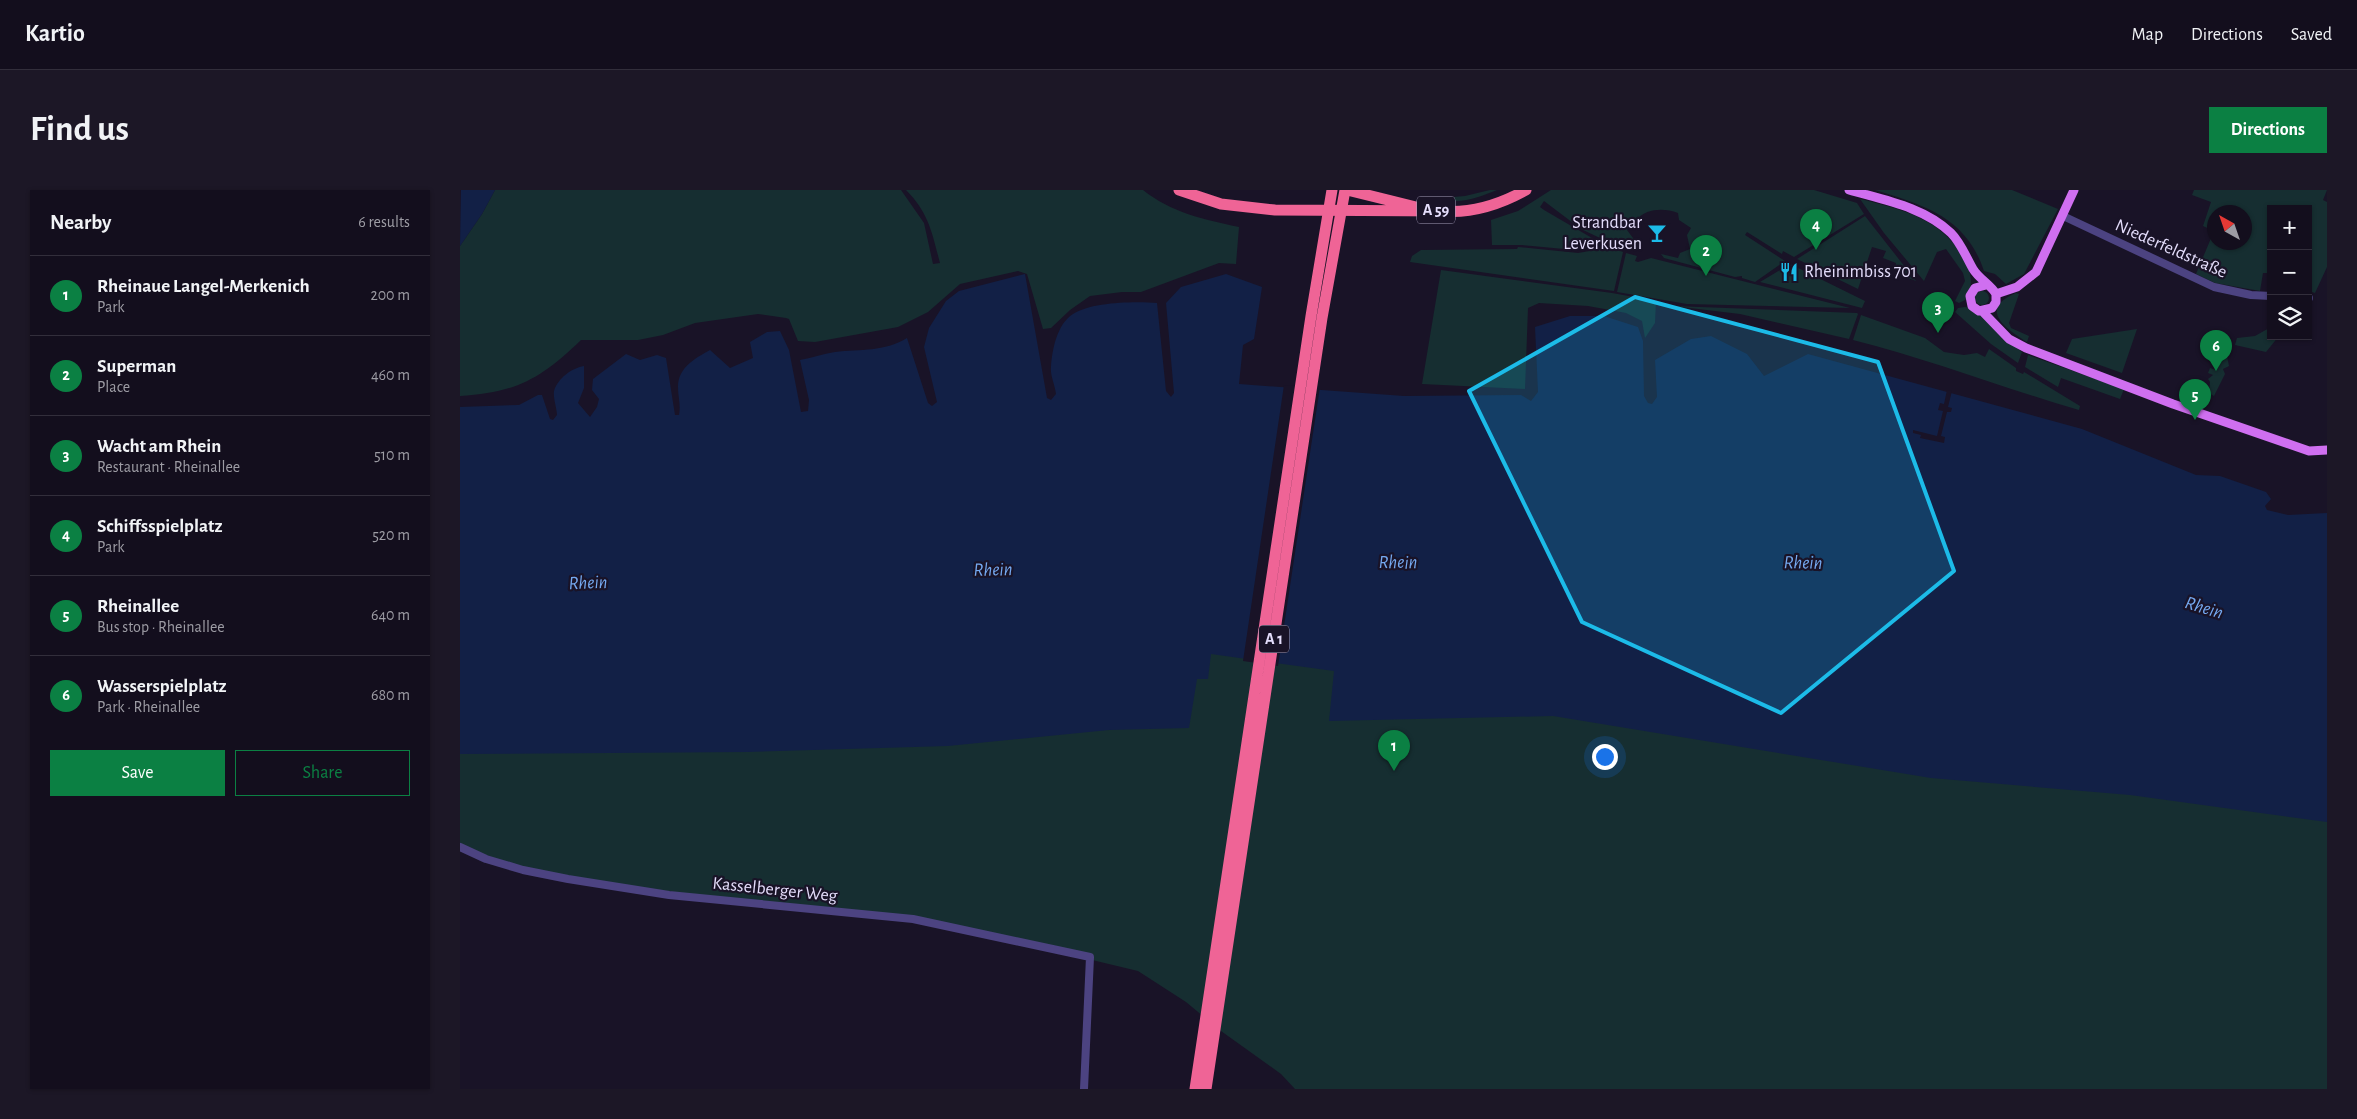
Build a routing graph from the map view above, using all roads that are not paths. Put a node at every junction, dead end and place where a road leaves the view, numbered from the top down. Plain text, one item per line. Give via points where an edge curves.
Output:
1 (1180, 190) edge
2 (1332, 190) edge
3 (1346, 190) edge
4 (1366, 190) edge
5 (1510, 190) edge
6 (1526, 190) edge
7 (1850, 190) edge
8 (2074, 190) edge
9 (1448, 211) junction
10 (2063, 216) junction
11 (1974, 270) junction
12 (1986, 285) junction
13 (1975, 288) junction
14 (1996, 294) junction
15 (2267, 296) edge
16 (1987, 310) junction
17 (2327, 450) edge
18 (460, 847) edge
19 (1084, 1089) edge
20 (1195, 1089) edge
21 (1206, 1089) edge

1 - 9 highway via 1221,204 1302,212
2 - 20 highway, A 1, bridge
3 - 9 highway, A 59 via 1401,204
3 - 21 highway, A 1, bridge via 1322,318
4 - 5 highway, A 59 via 1404,200 1449,206 1479,202
6 - 9 highway, A 59 via 1488,207
7 - 11 main road via 1931,218 1951,234
8 - 10 main road
10 - 14 main road via 2036,272 2018,287
10 - 15 street, Niederfeldstraße via 2214,287
11 - 12 main road
11 - 13 main road
12 - 13 main road
12 - 14 main road
13 - 16 main road via 1970,303 1975,309
14 - 16 main road via 1996,302
16 - 17 main road via 1998,326 2019,345 2309,451
18 - 19 street, Kasselberger Weg via 523,870 568,879 669,895 913,919 1090,957

